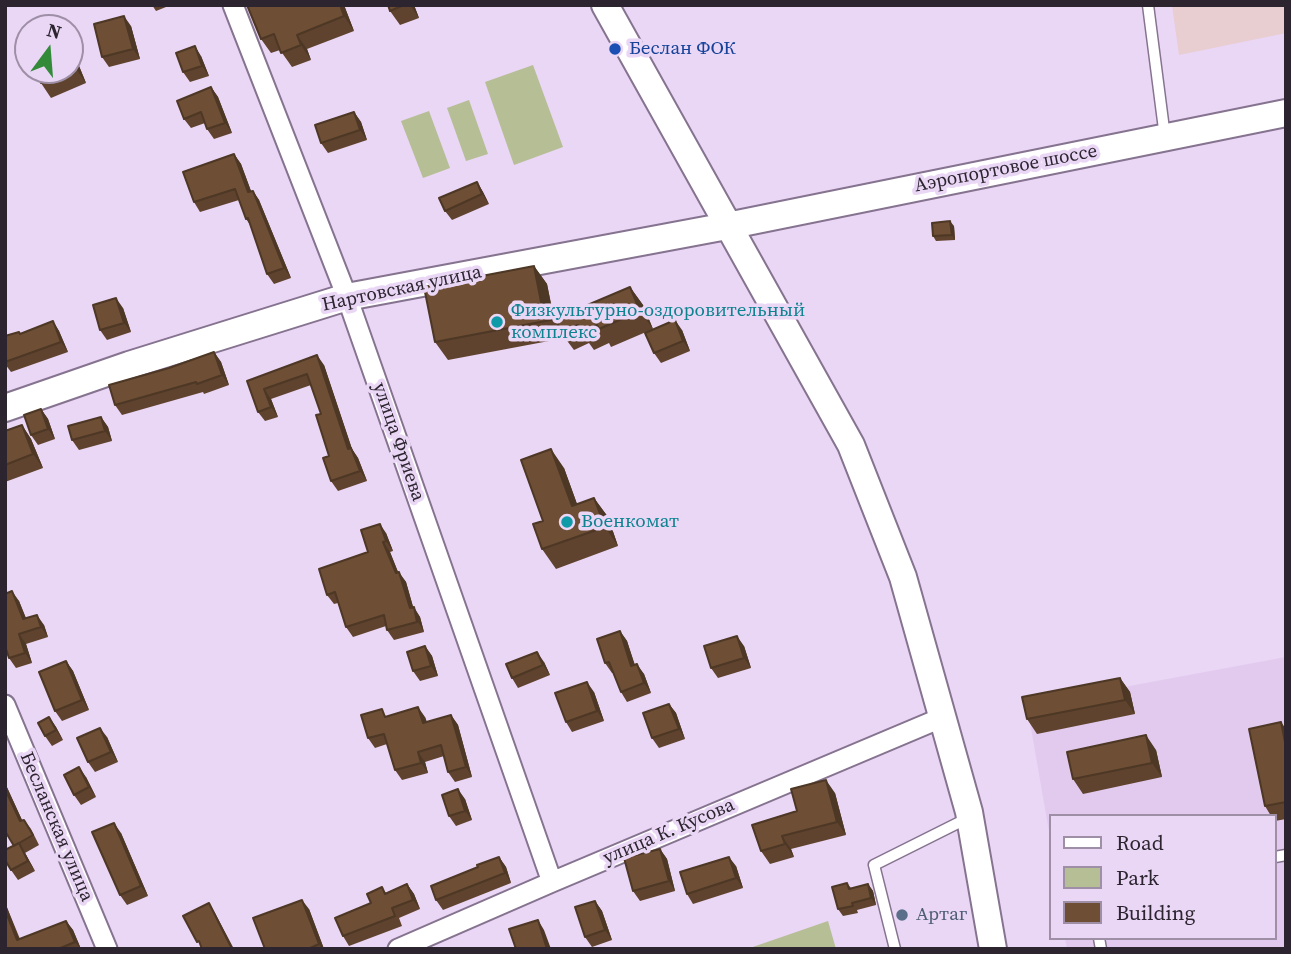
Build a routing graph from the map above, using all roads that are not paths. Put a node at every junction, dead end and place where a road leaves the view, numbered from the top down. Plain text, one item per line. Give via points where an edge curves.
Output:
1 (233, 5) edge
2 (605, 5) edge
3 (1148, 5) edge
4 (1286, 113) edge
5 (1165, 138) junction
6 (727, 226) junction
7 (347, 297) junction
8 (5, 408) edge
9 (5, 705) edge
10 (941, 718) junction
11 (970, 817) junction
12 (552, 882) junction
13 (107, 949) edge
14 (398, 949) edge
15 (895, 949) edge
16 (993, 949) edge

1 - 7 street, улица Фриева
2 - 6 main road
3 - 5 lane
4 - 5 main road, Аэропортовое шоссе
5 - 6 main road, Аэропортовое шоссе
6 - 7 main road, Нартовская улица
6 - 10 main road via 851,445 903,577
7 - 8 main road, Нартовская улица
7 - 12 street, улица Фриева
9 - 13 street, Бесланская улица
10 - 11 main road
10 - 12 street, улица К. Кусова
11 - 15 lane via 874,865
11 - 16 main road
12 - 14 street, улица К. Кусова

